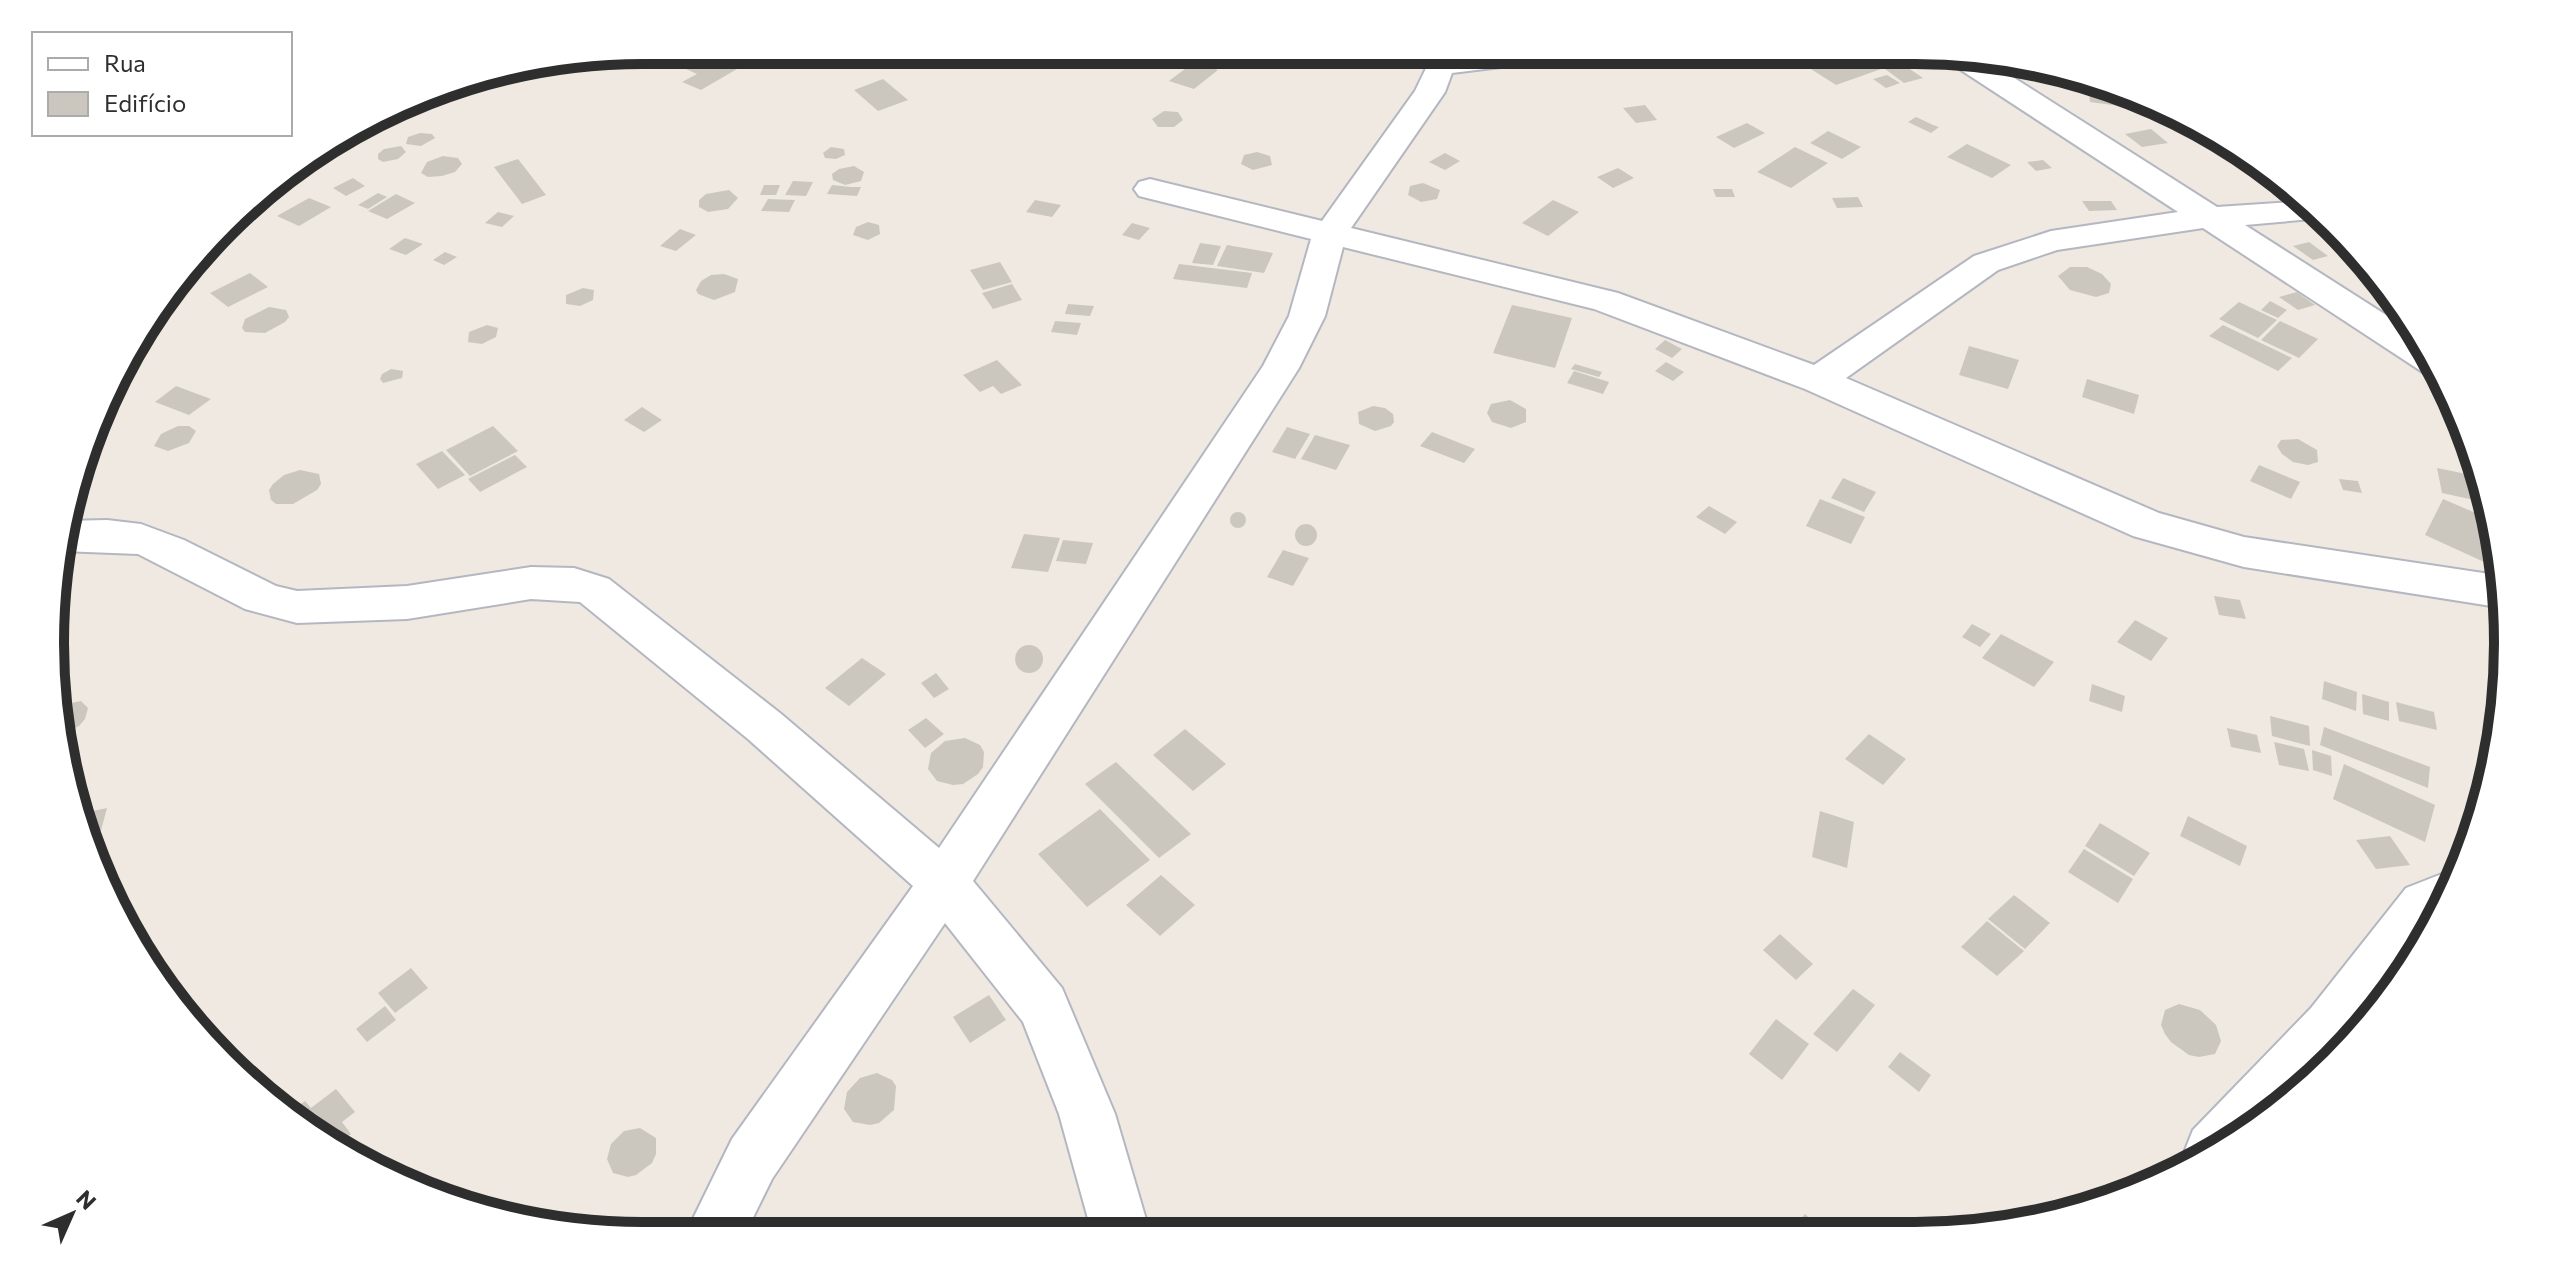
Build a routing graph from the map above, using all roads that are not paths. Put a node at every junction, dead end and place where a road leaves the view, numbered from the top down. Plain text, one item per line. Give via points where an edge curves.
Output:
1 (1435, 64) edge
2 (1976, 67) edge
3 (1150, 189) dead end
4 (2300, 211) edge
5 (2206, 218) junction
6 (1329, 235) junction
7 (2413, 349) edge
8 (1818, 380) junction
9 (74, 536) edge
10 (2491, 590) edge
11 (944, 883) junction
12 (2433, 900) edge
13 (2239, 1123) edge
14 (720, 1222) edge
15 (1118, 1222) edge

1 - 6 street via 1430,92
2 - 5 street
3 - 6 street
4 - 5 street
5 - 7 street
5 - 8 street via 2051,241 1986,263
6 - 8 street via 1606,301
6 - 11 street via 1307,316 1280,368
8 - 10 street via 2147,525 2244,552
9 - 11 street via 150,542 267,600 297,607 416,602 551,580 575,582 594,590 764,726
11 - 14 street via 752,1159
11 - 15 street via 1043,1006 1087,1114
12 - 13 street via 2424,904 2330,1026

